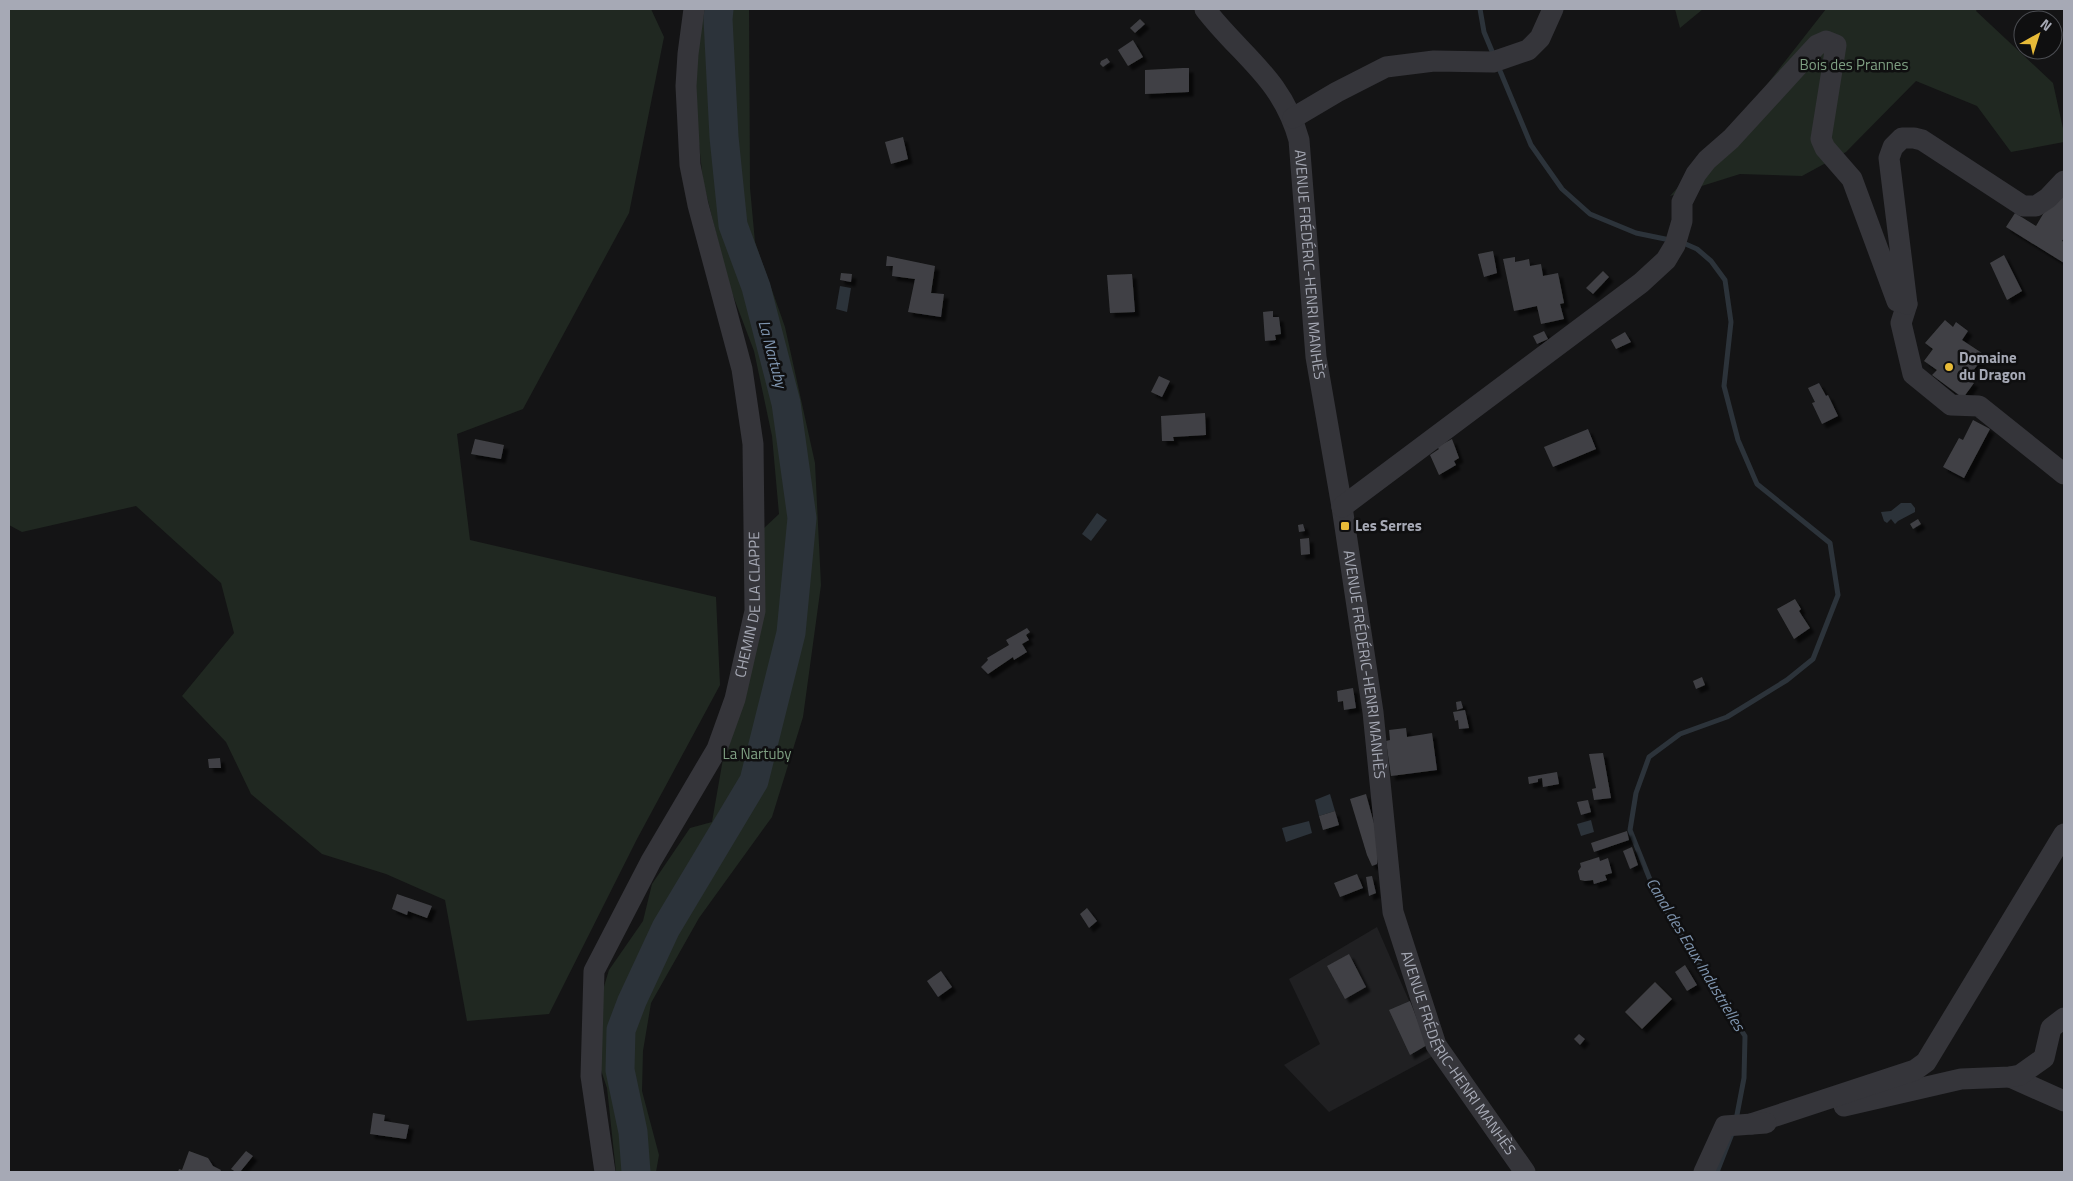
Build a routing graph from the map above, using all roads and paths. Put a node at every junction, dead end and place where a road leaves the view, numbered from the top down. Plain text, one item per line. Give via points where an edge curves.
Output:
1 (694, 9) edge
2 (1205, 9) edge
3 (1553, 9) edge
4 (1293, 118) junction
5 (2064, 181) edge
6 (1907, 304) junction
7 (2064, 474) edge
8 (1342, 506) junction
9 (2064, 834) edge
10 (2064, 1018) edge
11 (2010, 1077) junction
12 (2064, 1101) edge
13 (1751, 1124) junction
14 (606, 1172) edge
15 (1525, 1172) edge
16 (1704, 1172) edge

1 - 14 street, CHEMIN DE LA CLAPPE via 686,86 690,164 742,369 753,444 755,612 735,698 717,749 651,861 594,971 591,1076
2 - 4 street, AVENUE FRÉDÉRIC-HENRI MANHÈS via 1260,68 1279,92
3 - 4 street via 1540,38 1528,50 1493,62 1434,61 1386,67
4 - 8 street, AVENUE FRÉDÉRIC-HENRI MANHÈS via 1299,140 1316,357
5 - 6 street via 2036,206 2023,206 1922,140 1902,138 1893,147 1889,158
6 - 7 street via 1901,323 1913,374 1951,405 1979,406
6 - 8 street via 1897,301 1852,178 1821,139 1836,45 1826,41 1817,45 1696,174 1682,202 1682,220 1675,245 1666,260 1641,283
8 - 15 street, AVENUE FRÉDÉRIC-HENRI MANHÈS via 1373,712 1393,912 1436,1045
9 - 13 street via 1926,1062 1915,1070
10 - 11 street via 2052,1028 2044,1058 2020,1075
11 - 12 street
11 - 13 street via 1961,1079 1774,1122
13 - 16 street via 1724,1126

